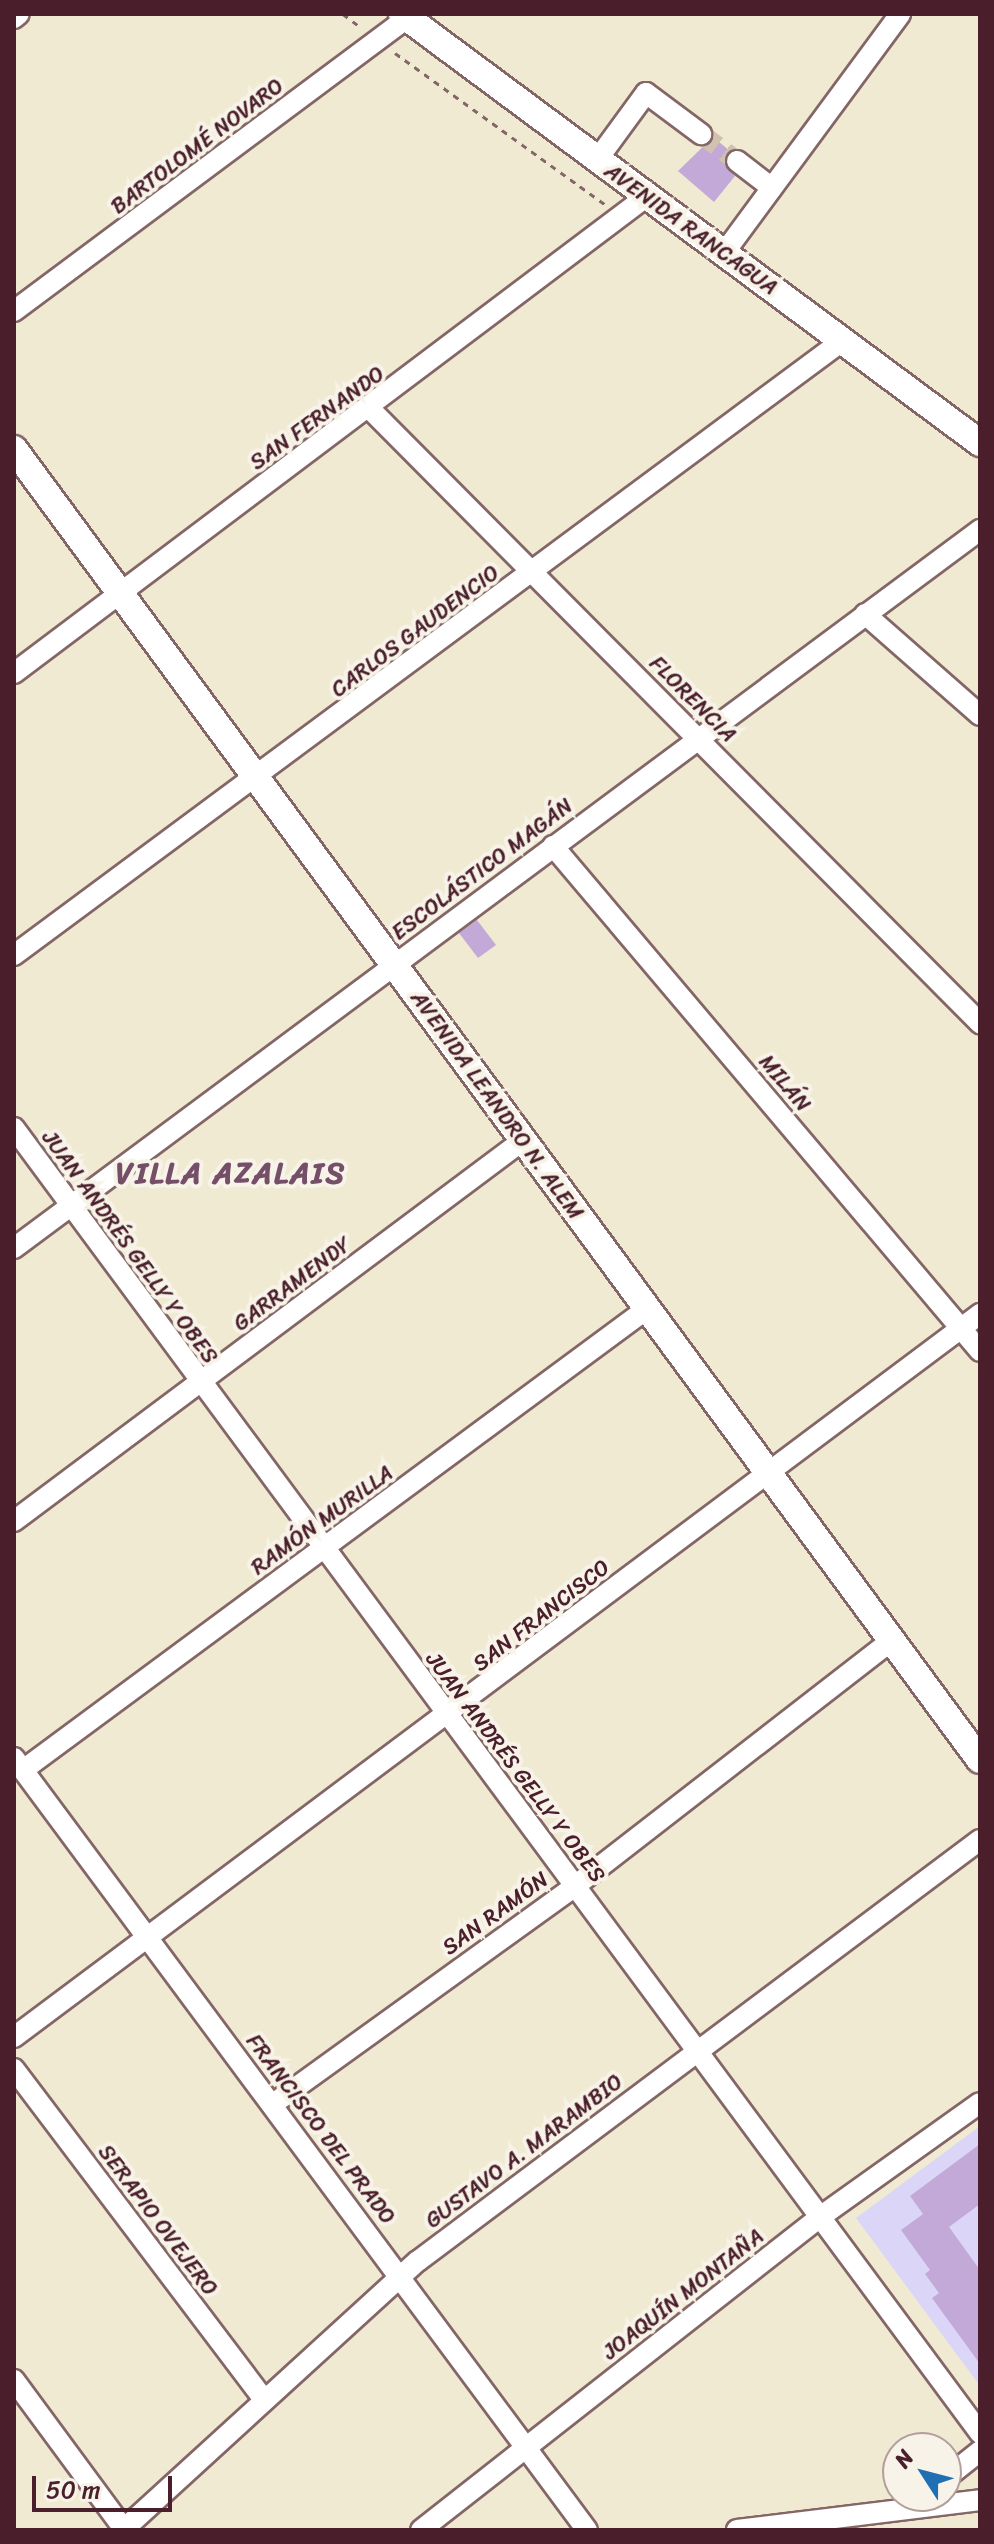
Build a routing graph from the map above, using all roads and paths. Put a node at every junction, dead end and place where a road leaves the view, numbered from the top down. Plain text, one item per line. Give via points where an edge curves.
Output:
1 (343, 14) edge
2 (900, 14) edge
3 (408, 16) edge
4 (379, 41) junction
5 (701, 134) tunnel mouth
6 (597, 160) junction
7 (737, 161) tunnel mouth
8 (772, 188) junction
9 (646, 197) junction
10 (622, 217) junction
11 (724, 253) junction
12 (14, 311) edge
13 (842, 341) junction
14 (370, 409) junction
15 (980, 443) edge
16 (14, 449) edge
17 (980, 530) edge
18 (534, 572) junction
19 (120, 593) junction
20 (865, 614) junction
21 (14, 673) edge
22 (980, 715) edge
23 (697, 738) junction
24 (257, 778) junction
25 (553, 846) junction
26 (14, 955) edge
27 (393, 965) junction
28 (980, 1023) edge
29 (14, 1128) edge
30 (522, 1141) junction
31 (72, 1206) junction
32 (14, 1248) edge
33 (648, 1308) junction
34 (980, 1314) edge
35 (960, 1328) junction
36 (980, 1351) edge
37 (201, 1384) junction
38 (770, 1469) junction
39 (14, 1521) edge
40 (324, 1548) junction
41 (894, 1639) junction
42 (449, 1716) junction
43 (980, 1760) edge
44 (18, 1764) edge
45 (980, 1840) edge
46 (575, 1886) junction
47 (150, 1938) junction
48 (14, 2037) edge
49 (696, 2051) junction
50 (14, 2069) edge
51 (980, 2103) edge
52 (273, 2104) junction
53 (820, 2217) junction
54 (400, 2276) junction
55 (14, 2380) edge
56 (264, 2399) junction
57 (980, 2433) edge
58 (526, 2447) junction
59 (980, 2451) edge
60 (962, 2465) edge
61 (889, 2512) edge
62 (903, 2512) edge
63 (583, 2529) edge
64 (123, 2530) edge
65 (421, 2530) edge
66 (737, 2530) edge
67 (880, 2530) edge

1 - 4 path
2 - 8 street
3 - 4 street, BARTOLOMÉ NOVARO
3 - 6 main road, AVENIDA RANCAGUA
4 - 10 path
4 - 12 street, BARTOLOMÉ NOVARO
5 - 6 street via 646,93
6 - 9 main road, AVENIDA RANCAGUA
7 - 8 street
8 - 11 street
9 - 10 street, SAN FERNANDO
9 - 11 main road, AVENIDA RANCAGUA
10 - 14 street, SAN FERNANDO
11 - 13 main road, AVENIDA RANCAGUA
13 - 15 main road, AVENIDA RANCAGUA
13 - 18 street, CARLOS GAUDENCIO
14 - 18 street, FLORENCIA
14 - 19 street, SAN FERNANDO
16 - 19 main road, AVENIDA LEANDRO N. ALEM
17 - 20 street, ESCOLÁSTICO MAGÁN
18 - 23 street, FLORENCIA
18 - 24 street, CARLOS GAUDENCIO
19 - 21 street, SAN FERNANDO
19 - 24 main road, AVENIDA LEANDRO N. ALEM
20 - 22 street
20 - 23 street, ESCOLÁSTICO MAGÁN
23 - 25 street, ESCOLÁSTICO MAGÁN
23 - 28 street, FLORENCIA
24 - 26 street, CARLOS GAUDENCIO
24 - 27 main road, AVENIDA LEANDRO N. ALEM
25 - 27 street, ESCOLÁSTICO MAGÁN
25 - 35 street, MILÁN
27 - 30 main road, AVENIDA LEANDRO N. ALEM
27 - 31 street, ESCOLÁSTICO MAGÁN
29 - 31 street, JUAN ANDRÉS GELLY Y OBES
30 - 33 main road, AVENIDA LEANDRO N. ALEM
30 - 37 street, GARRAMENDY
31 - 32 street, ESCOLÁSTICO MAGÁN
31 - 37 street, JUAN ANDRÉS GELLY Y OBES
33 - 38 main road, AVENIDA LEANDRO N. ALEM
33 - 40 street, RAMÓN MURILLA
34 - 35 street, SAN FRANCISCO
35 - 36 street, MILÁN
35 - 38 street, SAN FRANCISCO
37 - 39 street, GARRAMENDY
37 - 40 street, JUAN ANDRÉS GELLY Y OBES
38 - 41 main road, AVENIDA LEANDRO N. ALEM
38 - 42 street, SAN FRANCISCO
40 - 42 street, JUAN ANDRÉS GELLY Y OBES
40 - 44 street, RAMÓN MURILLA
41 - 43 main road, AVENIDA LEANDRO N. ALEM
41 - 46 street, SAN RAMÓN
42 - 46 street, JUAN ANDRÉS GELLY Y OBES
42 - 47 street, SAN FRANCISCO
44 - 47 street, FRANCISCO DEL PRADO
45 - 49 street, GUSTAVO A. MARAMBIO
46 - 49 street, JUAN ANDRÉS GELLY Y OBES
46 - 52 street, SAN RAMÓN
47 - 48 street, SAN FRANCISCO
47 - 52 street, FRANCISCO DEL PRADO
49 - 53 street, JUAN ANDRÉS GELLY Y OBES
49 - 54 street, GUSTAVO A. MARAMBIO
50 - 56 street, SERAPIO OVEJERO
51 - 53 street, JOAQUÍN MONTAÑA
52 - 54 street, FRANCISCO DEL PRADO
53 - 57 street, JUAN ANDRÉS GELLY Y OBES
53 - 58 street, JOAQUÍN MONTAÑA
54 - 56 street, GUSTAVO A. MARAMBIO
54 - 58 street, FRANCISCO DEL PRADO
55 - 64 street
56 - 64 street, GUSTAVO A. MARAMBIO
58 - 63 street, FRANCISCO DEL PRADO
58 - 65 street, JOAQUÍN MONTAÑA
59 - 60 street
61 - 66 street
62 - 67 street

